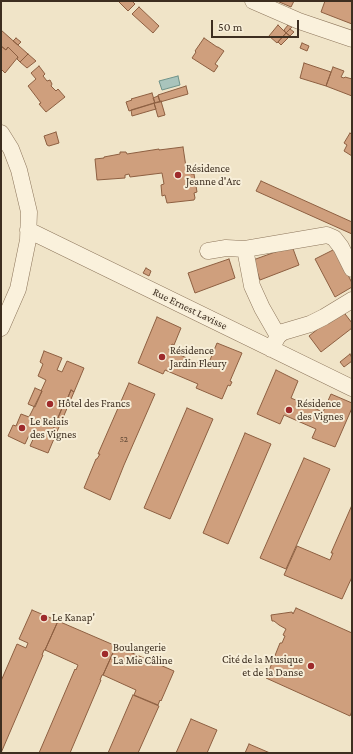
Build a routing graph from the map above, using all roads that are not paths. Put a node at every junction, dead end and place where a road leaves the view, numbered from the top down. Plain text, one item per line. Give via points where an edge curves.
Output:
1 (253, 1) edge
2 (352, 39) edge
3 (1, 133) edge
4 (28, 230) junction
5 (245, 249) junction
6 (208, 252) dead end
7 (352, 269) edge
8 (352, 300) edge
9 (1, 328) edge
10 (275, 342) junction
11 (352, 388) edge

1 - 2 street
3 - 4 street via 19,170 29,212
4 - 9 street via 18,289
4 - 10 street, Rue Ernest Lavisse
5 - 6 street via 226,248
5 - 7 street via 327,235 334,238 341,247
5 - 10 street via 252,286
8 - 10 street via 324,318 283,332
10 - 11 street, Rue Ernest Lavisse

